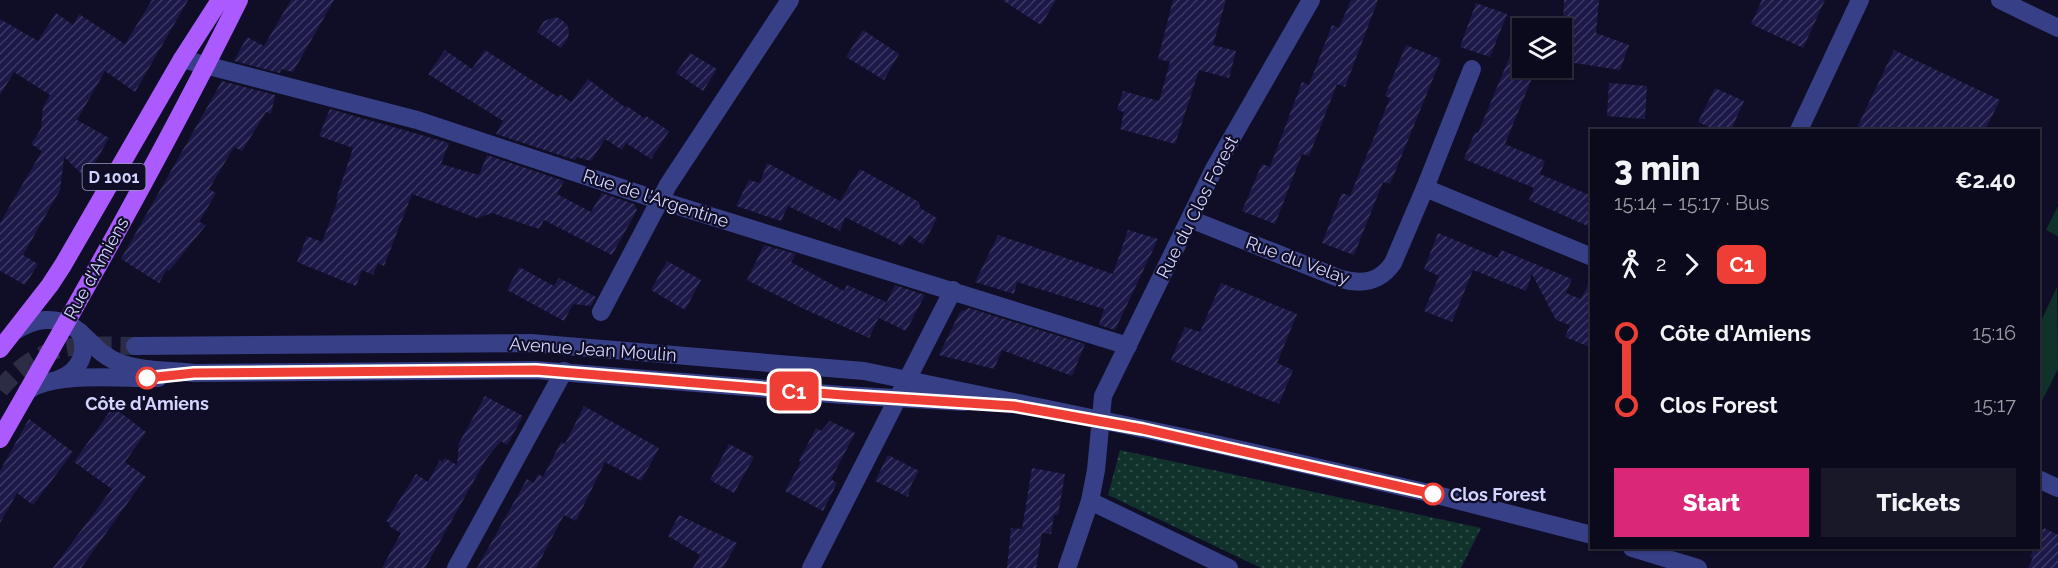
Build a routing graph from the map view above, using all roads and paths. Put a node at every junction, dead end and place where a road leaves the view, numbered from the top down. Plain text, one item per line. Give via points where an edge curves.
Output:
1 (220, 0) edge
2 (239, 0) edge
3 (790, 0) edge
4 (1311, 0) edge
5 (1860, 0) edge
6 (2000, 0) edge
7 (2058, 28) edge
8 (182, 59) junction
9 (207, 65) junction
10 (1472, 69) dead end
11 (1799, 129) edge
12 (1425, 188) junction
13 (660, 200) junction
14 (1190, 219) junction
15 (1590, 256) edge
16 (953, 290) junction
17 (601, 312) dead end
18 (72, 326) junction
19 (15, 331) junction
20 (135, 346) tunnel mouth
21 (1128, 346) junction
22 (0, 349) edge
23 (564, 371) junction
24 (194, 373) junction
25 (58, 380) junction
26 (907, 380) junction
27 (27, 391) junction
28 (898, 398) junction
29 (1046, 410) junction
30 (1100, 420) junction
31 (0, 439) edge
32 (2040, 480) edge
33 (2058, 488) edge
34 (1090, 501) junction
35 (1590, 534) edge
36 (1635, 549) edge
37 (456, 568) edge
38 (811, 568) edge
39 (1067, 568) edge
40 (1229, 568) edge
41 (1698, 568) edge

1 - 8 main road, Rue d'Amiens / D 1001
2 - 9 main road, Rue d'Amiens / D 1001
3 - 13 street
4 - 14 street, Rue du Clos Forest via 1224,151
5 - 11 street
6 - 7 street
8 - 9 street, Rue de l'Argentine
8 - 19 main road, Rue d'Amiens / D 1001 via 63,265
9 - 13 street, Rue de l'Argentine via 417,120
9 - 18 main road, Rue d'Amiens / D 1001
10 - 12 street, Rue du Velay
12 - 14 street, Rue du Velay via 1393,263 1386,273 1364,282 1341,279
12 - 15 street
13 - 16 street, Rue de l'Argentine
13 - 17 street
14 - 21 street, Rue du Clos Forest
16 - 21 street, Rue de l'Argentine
16 - 26 street
18 - 19 street via 43,321
18 - 24 street, Avenue Jean Moulin via 99,353 119,362
18 - 25 street via 84,348 72,372
18 - 27 main road, Rue d'Amiens / D 1001
19 - 22 main road, Rue d'Amiens / D 1001
20 - 26 street, Avenue Jean Moulin via 543,344 837,368
21 - 30 street, Rue du Clos Forest via 1103,396
23 - 24 street, Avenue Jean Moulin
23 - 28 street, Avenue Jean Moulin
23 - 37 street
24 - 25 street, Avenue Jean Moulin
25 - 27 street, Avenue Jean Moulin
26 - 28 street
26 - 29 street, Avenue Jean Moulin
27 - 31 main road, Rue d'Amiens / D 1001
28 - 29 street, Avenue Jean Moulin
28 - 38 street
29 - 30 street, Avenue Jean Moulin
30 - 34 street, Rue du Clos Forest
30 - 35 street, Avenue Jean Moulin via 1444,496
32 - 33 street
34 - 39 street, Rue du Clos Forest
34 - 40 street
36 - 41 street

